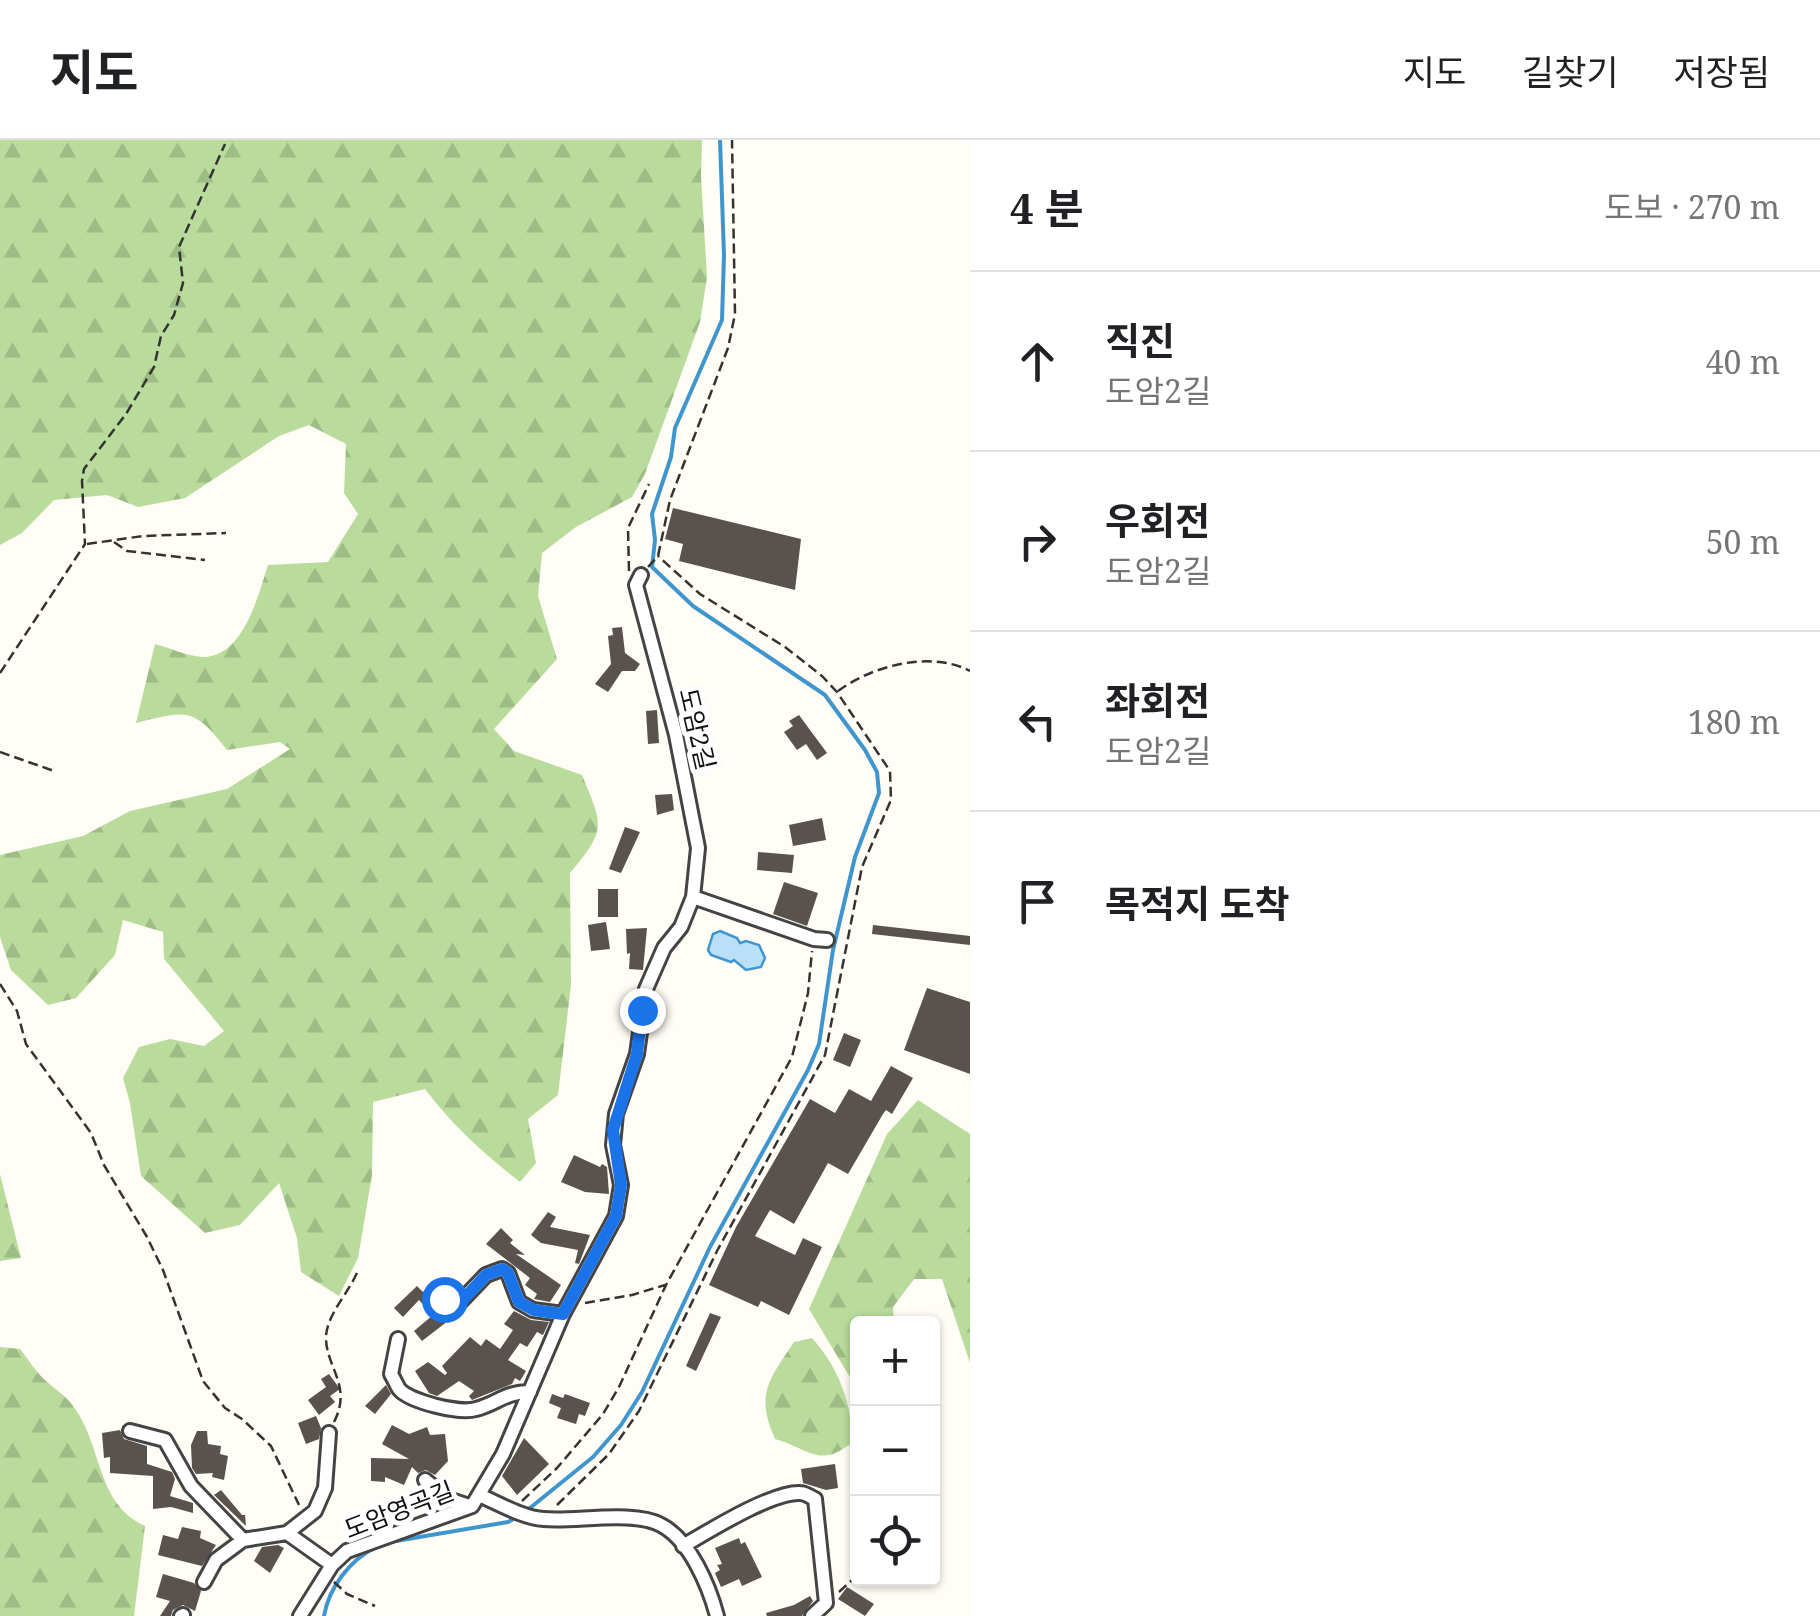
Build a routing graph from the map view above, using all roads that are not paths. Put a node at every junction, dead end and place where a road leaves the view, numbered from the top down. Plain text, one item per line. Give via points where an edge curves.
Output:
1 (638, 580) road end
2 (693, 896) junction
3 (820, 939) road end
4 (444, 1299) dead end
5 (566, 1309) junction
6 (398, 1339) dead end
7 (530, 1392) junction
8 (130, 1431) dead end
9 (329, 1433) road end
10 (426, 1480) dead end
11 (474, 1501) junction
12 (288, 1533) junction
13 (243, 1540) junction
14 (683, 1546) junction
15 (331, 1572) junction
16 (204, 1582) dead end
17 (300, 1616) edge
18 (717, 1616) edge
19 (812, 1616) edge

1 - 2 street, 도암2길 via 696,831
2 - 3 street
2 - 5 street, 도암2길 via 646,989 637,1054 613,1130 621,1185 616,1216
4 - 5 street via 462,1301 486,1275 502,1269 519,1302 534,1310
5 - 7 street, 도암2길
6 - 7 street via 391,1374 414,1398 473,1410 511,1392
7 - 11 street, 도암2길 via 504,1454
8 - 13 street via 165,1440 192,1486
9 - 12 street via 325,1488 316,1511
10 - 11 street via 448,1498
11 - 14 street via 541,1520 660,1524
11 - 15 street, 도암영곡길 via 451,1516 347,1551
12 - 13 street
12 - 15 street
13 - 16 street via 216,1560
14 - 18 street
14 - 19 street via 779,1498 816,1498 826,1603
15 - 17 street, 도암영곡길

